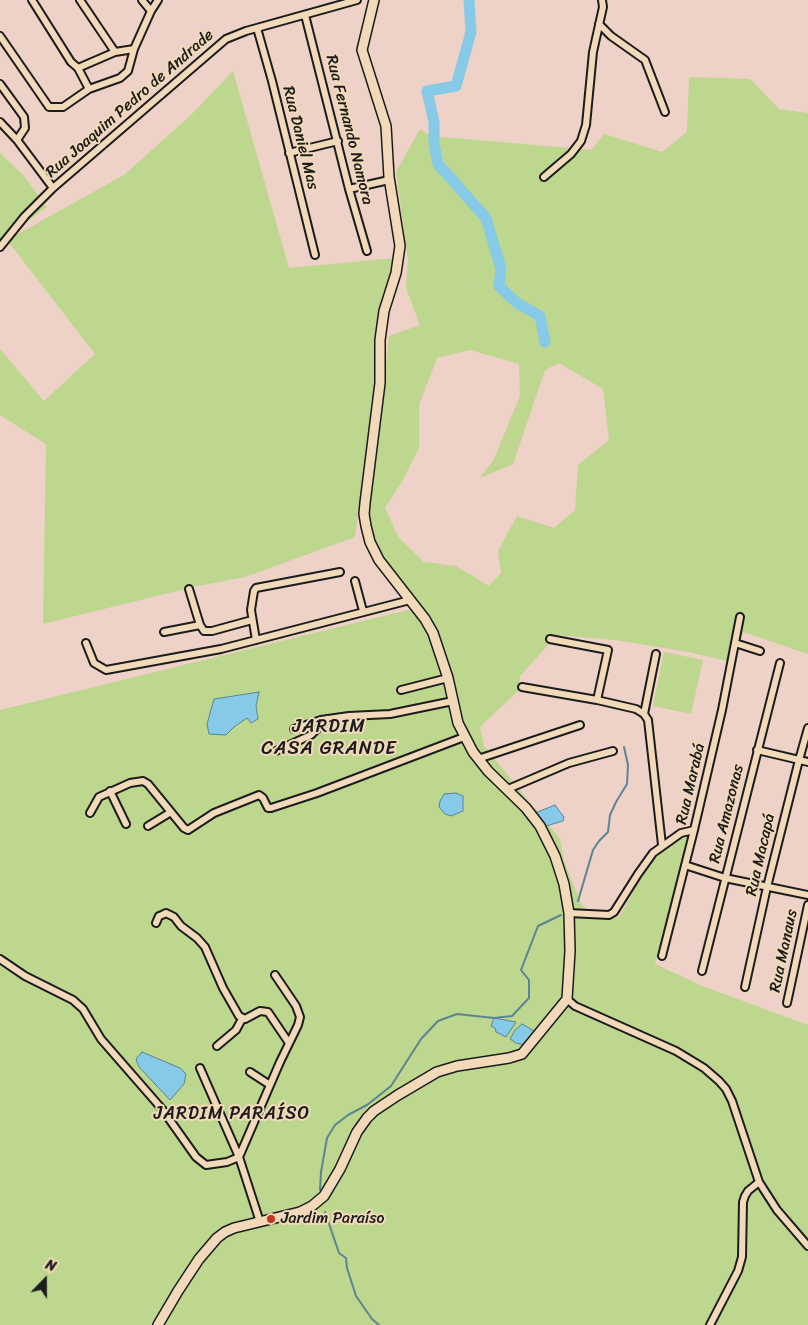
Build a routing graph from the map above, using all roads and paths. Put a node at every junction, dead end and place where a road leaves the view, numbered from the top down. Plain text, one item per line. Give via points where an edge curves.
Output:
1 (32, 0) edge
2 (80, 0) edge
3 (142, 0) edge
4 (158, 0) edge
5 (357, 0) edge
6 (374, 0) edge
7 (602, 0) edge
8 (151, 11) junction
9 (305, 15) junction
10 (600, 24) junction
11 (257, 28) junction
12 (0, 36) edge
13 (134, 49) junction
14 (115, 52) junction
15 (78, 68) junction
16 (0, 84) edge
17 (89, 89) junction
18 (664, 112) dead end
19 (0, 122) edge
20 (17, 140) junction
21 (338, 141) junction
22 (289, 154) junction
23 (544, 177) dead end
24 (390, 180) junction
25 (53, 188) junction
26 (349, 189) junction
27 (0, 247) edge
28 (367, 251) dead end
29 (315, 255) dead end
30 (340, 572) dead end
31 (356, 581) dead end
32 (189, 589) dead end
33 (410, 600) junction
34 (363, 611) junction
35 (740, 617) dead end
36 (252, 620) junction
37 (200, 625) junction
38 (164, 632) dead end
39 (550, 639) dead end
40 (256, 640) junction
41 (86, 643) dead end
42 (734, 643) junction
43 (760, 651) dead end
44 (656, 654) dead end
45 (780, 663) dead end
46 (448, 678) junction
47 (522, 687) dead end
48 (401, 690) dead end
49 (597, 700) junction
50 (453, 702) junction
51 (644, 714) junction
52 (327, 719) junction
53 (580, 724) dead end
54 (294, 729) dead end
55 (808, 729) edge
56 (464, 737) junction
57 (758, 750) junction
58 (276, 751) dead end
59 (613, 751) dead end
60 (478, 759) junction
61 (798, 760) junction
62 (808, 762) edge
63 (508, 789) junction
64 (110, 791) junction
65 (171, 812) junction
66 (90, 813) dead end
67 (126, 824) dead end
68 (148, 826) dead end
69 (694, 830) junction
70 (662, 845) junction
71 (685, 865) junction
72 (725, 878) junction
73 (768, 887) junction
74 (808, 895) edge
75 (808, 905) edge
76 (569, 913) junction
77 (156, 923) dead end
78 (662, 956) dead end
79 (0, 959) edge
80 (702, 971) dead end
81 (276, 974) dead end
82 (745, 987) dead end
83 (567, 1000) junction
84 (787, 1003) dead end
85 (242, 1018) junction
86 (289, 1043) junction
87 (217, 1046) dead end
88 (200, 1068) dead end
89 (250, 1072) dead end
90 (270, 1085) junction
91 (239, 1157) junction
92 (759, 1182) junction
93 (260, 1222) junction
94 (808, 1246) edge
95 (158, 1325) edge
96 (710, 1325) edge

1 - 15 street
2 - 14 street
3 - 8 street
4 - 8 street
5 - 9 street, Rua Joaquim Pedro de Andrade
6 - 24 main road via 362,50 386,126
7 - 10 street
8 - 13 street
9 - 11 street, Rua Joaquim Pedro de Andrade
9 - 21 street, Rua Fernando Namora
10 - 18 street via 645,60
10 - 23 street via 593,52 586,125 571,154
11 - 22 street, Rua Daniel Mas
11 - 25 street, Rua Joaquim Pedro de Andrade via 226,39
12 - 17 street via 49,107 63,107
13 - 14 street
13 - 17 street via 128,71 120,78
14 - 15 street
15 - 17 street
16 - 20 street via 24,117 25,128
19 - 20 street
20 - 25 street
21 - 22 street
21 - 26 street, Rua Fernando Namora
22 - 29 street, Rua Daniel Mas
24 - 26 street
24 - 33 main road via 400,254 381,331 379,392 364,514 374,552
25 - 27 street, Rua Joaquim Pedro de Andrade
26 - 28 street, Rua Fernando Namora
30 - 36 street via 256,588
31 - 34 street
32 - 37 street
33 - 34 street
33 - 46 main road via 433,632
34 - 40 street
35 - 42 street, Rua Marabá
36 - 37 street via 212,631 204,631
36 - 40 street
37 - 38 street
39 - 49 street via 608,650
40 - 41 street via 106,670 94,664
42 - 43 street
42 - 69 street, Rua Marabá
44 - 51 street
45 - 57 street, Rua Amazonas
46 - 48 street
46 - 50 main road
47 - 49 street
49 - 51 street via 636,709
50 - 52 street via 390,714
50 - 56 main road
51 - 70 street via 648,720
52 - 54 street
52 - 58 street via 311,735
53 - 60 street
55 - 61 street, Rua Macapá
56 - 60 main road
56 - 65 street via 271,808 259,795 214,813 188,830
57 - 61 street
57 - 72 street, Rua Amazonas
59 - 63 street via 569,763
60 - 63 main road
61 - 62 street
61 - 73 street, Rua Macapá
63 - 76 main road via 540,826 561,872
64 - 65 street via 143,781
64 - 66 street via 99,797
64 - 67 street
65 - 68 street
69 - 70 street via 681,833
69 - 71 street, Rua Marabá
70 - 76 street via 649,858 614,912
71 - 72 street
71 - 78 street, Rua Marabá
72 - 73 street
72 - 80 street, Rua Amazonas
73 - 74 street
73 - 82 street, Rua Macapá
75 - 84 street, Rua Manaus
76 - 83 main road
77 - 85 street via 162,914 170,914 200,942
79 - 91 street via 25,976 73,1000 83,1009 101,1039 162,1109 202,1163 217,1164
81 - 86 street via 300,1017
83 - 92 street via 676,1051 720,1081 732,1101
83 - 93 main road via 522,1054 437,1072 378,1108 357,1132 324,1196 300,1212
85 - 86 street via 260,1011 268,1012
85 - 87 street via 236,1030
86 - 90 street
88 - 91 street
89 - 90 street
90 - 91 street
91 - 93 street
92 - 94 street via 777,1210
92 - 96 street via 745,1196 742,1257 738,1271
93 - 95 main road via 234,1228 217,1238 184,1281

